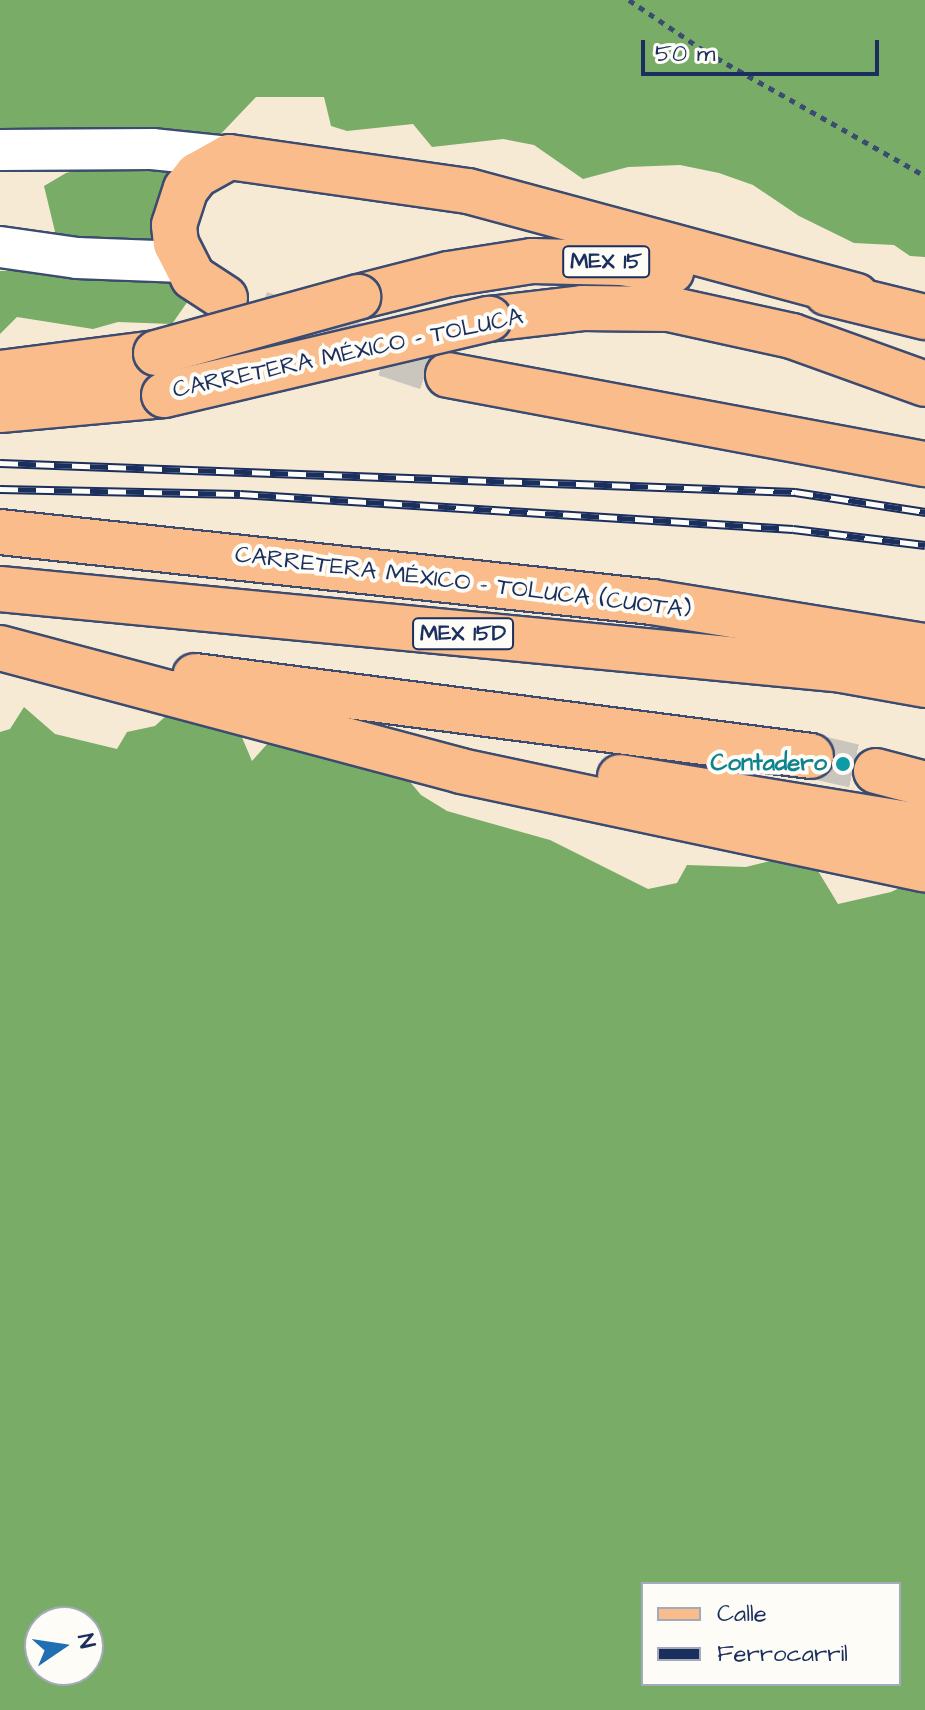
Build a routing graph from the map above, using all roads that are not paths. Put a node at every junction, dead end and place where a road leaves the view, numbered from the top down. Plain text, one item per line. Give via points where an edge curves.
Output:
1 (0, 150) edge
2 (229, 157) junction
3 (0, 247) edge
4 (183, 262) junction
5 (856, 296) junction
6 (225, 298) tunnel mouth
7 (925, 317) edge
8 (0, 373) edge
9 (160, 374) junction
10 (448, 375) tunnel mouth
11 (925, 384) edge
12 (0, 410) edge
13 (925, 464) edge
14 (0, 532) edge
15 (0, 589) edge
16 (7, 650) edge
17 (922, 655) edge
18 (811, 756) tunnel mouth
19 (461, 771) junction
20 (876, 771) tunnel mouth
21 (925, 784) edge
22 (925, 827) edge
23 (925, 870) edge

1 - 2 street via 152,149
2 - 4 main road via 197,175 178,206 176,244
2 - 5 main road via 468,191
3 - 4 street via 77,258
4 - 6 main road via 201,284
5 - 7 main road, CARRETERA MÉXICO - TOLUCA / MEX 15
5 - 9 main road, CARRETERA MÉXICO - TOLUCA / MEX 15, bridge via 622,263 532,261 449,274 358,297
8 - 9 main road, CARRETERA MÉXICO - TOLUCA / MEX 15
9 - 11 main road, CARRETERA MÉXICO - TOLUCA / MEX 15, bridge via 489,319 582,308 669,309 792,336
9 - 12 main road, CARRETERA MÉXICO - TOLUCA / MEX 15
10 - 13 main road
14 - 17 main road, CARRETERA MÉXICO - TOLUCA (CUOTA) / MEX 15D via 652,602
15 - 17 main road, CARRETERA MÉXICO - TOLUCA (CUOTA) / MEX 15D via 842,670
16 - 18 main road
16 - 19 main road
19 - 22 main road via 634,778
19 - 23 main road
20 - 21 main road

